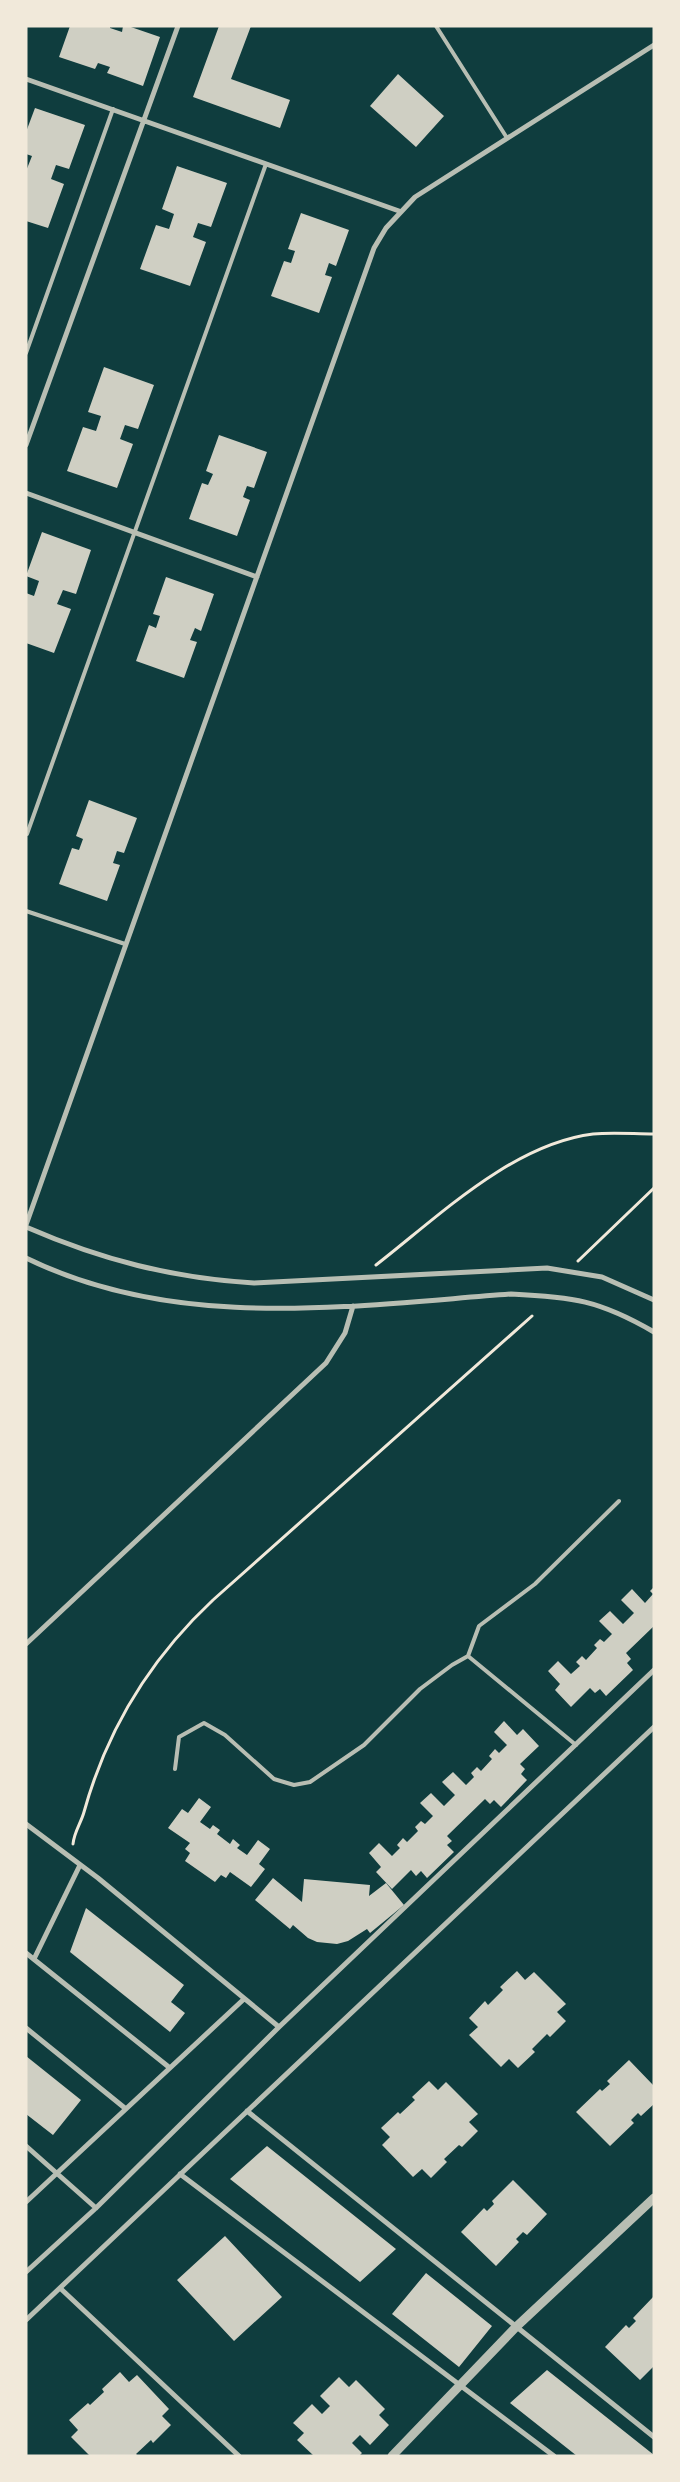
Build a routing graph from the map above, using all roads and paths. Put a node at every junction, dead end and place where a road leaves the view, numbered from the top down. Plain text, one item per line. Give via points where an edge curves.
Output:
1 (178, 26) edge
2 (436, 26) edge
3 (654, 45) edge
4 (26, 79) edge
5 (113, 110) junction
6 (144, 120) junction
7 (507, 138) junction
8 (266, 164) junction
9 (399, 212) junction
10 (26, 353) edge
11 (26, 445) edge
12 (26, 493) edge
13 (135, 532) junction
14 (257, 577) junction
15 (28, 834) edge
16 (26, 911) edge
17 (125, 944) junction
18 (654, 1134) edge
19 (654, 1188) edge
20 (26, 1226) edge
21 (26, 1258) edge
22 (569, 1270) junction
23 (359, 1278) junction
24 (654, 1300) edge
25 (353, 1306) junction
26 (532, 1316) dead end
27 (654, 1332) edge
28 (619, 1501) dead end
29 (26, 1644) edge
30 (468, 1656) junction
31 (654, 1670) edge
32 (654, 1728) edge
33 (576, 1745) junction
34 (175, 1769) dead end
35 (26, 1824) edge
36 (66, 1855) junction
37 (80, 1865) junction
38 (26, 1952) edge
39 (34, 1959) junction
40 (244, 1999) junction
41 (279, 2027) junction
42 (26, 2028) edge
43 (170, 2068) junction
44 (126, 2108) junction
45 (247, 2111) junction
46 (26, 2146) edge
47 (57, 2173) junction
48 (180, 2174) junction
49 (654, 2198) edge
50 (26, 2202) edge
51 (96, 2208) junction
52 (26, 2272) edge
53 (60, 2288) junction
54 (26, 2320) edge
55 (516, 2327) junction
56 (458, 2385) junction
57 (654, 2437) edge
58 (239, 2456) edge
59 (392, 2456) edge
60 (554, 2456) edge

1 - 6 street
2 - 7 lane
3 - 7 street
4 - 5 street
5 - 6 street
5 - 10 lane
6 - 8 street
6 - 11 street
7 - 9 street via 415,197
8 - 9 street
8 - 13 lane
9 - 14 street via 374,248
12 - 13 street
13 - 14 street
13 - 15 lane
14 - 17 street
16 - 17 lane
17 - 20 street
18 - 23 path via 593,1134 531,1153 492,1175
19 - 22 path
20 - 23 street via 108,1259 175,1275 254,1283
21 - 25 street via 89,1283 179,1303 235,1308
22 - 23 street via 525,1268
22 - 24 street via 615,1282
25 - 27 street via 511,1294 578,1299 608,1308
25 - 29 street via 345,1332 326,1363
26 - 36 path via 213,1600 169,1644 115,1727 73,1844
28 - 30 lane via 535,1584 480,1626
30 - 33 lane
30 - 34 lane via 420,1689 364,1745 310,1782 294,1784 274,1779 225,1734 204,1723 179,1737
31 - 33 street
32 - 45 street
33 - 41 street
35 - 36 street
36 - 37 street
37 - 39 street
37 - 40 street
38 - 39 street
39 - 43 street
40 - 41 street
40 - 43 street
41 - 51 street
42 - 44 street
43 - 44 street
44 - 47 street
45 - 48 street
45 - 55 street
46 - 47 street
47 - 50 street
47 - 51 street
48 - 53 street
48 - 56 street
49 - 55 street
51 - 52 street
53 - 54 street
53 - 58 street
55 - 56 street
55 - 57 street
56 - 59 street
56 - 60 street

